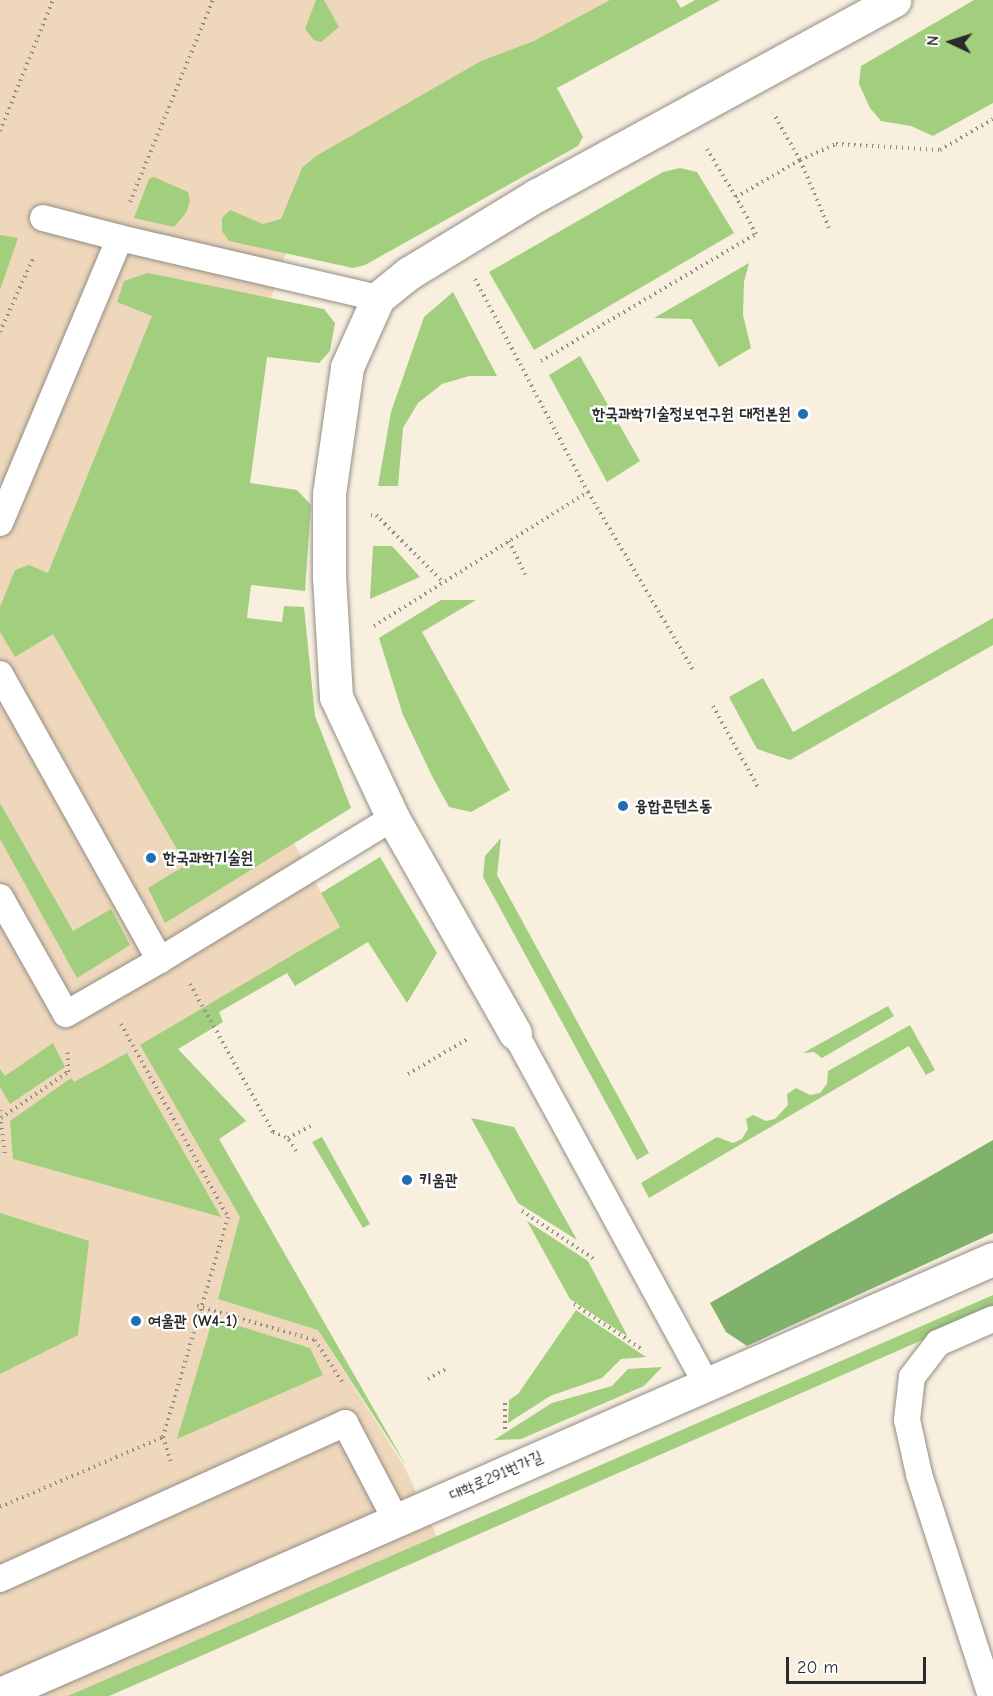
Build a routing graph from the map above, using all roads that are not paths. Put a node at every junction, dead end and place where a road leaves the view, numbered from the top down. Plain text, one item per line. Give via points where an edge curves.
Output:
1 (894, 0) edge
2 (43, 218) dead end
3 (120, 238) junction
4 (378, 298) junction
5 (0, 523) edge
6 (0, 674) edge
7 (393, 818) junction
8 (0, 897) edge
9 (167, 956) junction
10 (515, 1033) joint
11 (993, 1259) edge
12 (993, 1319) edge
13 (706, 1384) junction
14 (396, 1520) junction
15 (0, 1579) edge
16 (0, 1694) edge
17 (991, 1696) edge

1 - 4 street via 537,195 409,273
2 - 3 lane
3 - 4 lane
3 - 5 lane
4 - 7 street via 347,367 329,494 329,578 336,696
6 - 9 lane
7 - 9 lane
7 - 10 street
8 - 9 lane via 66,1014
10 - 13 lane
11 - 13 street, 대학로291번가길
12 - 17 lane via 938,1343 912,1377 907,1420 919,1474
13 - 14 street, 대학로291번가길
14 - 15 lane via 345,1423
14 - 16 street, 대학로291번가길

